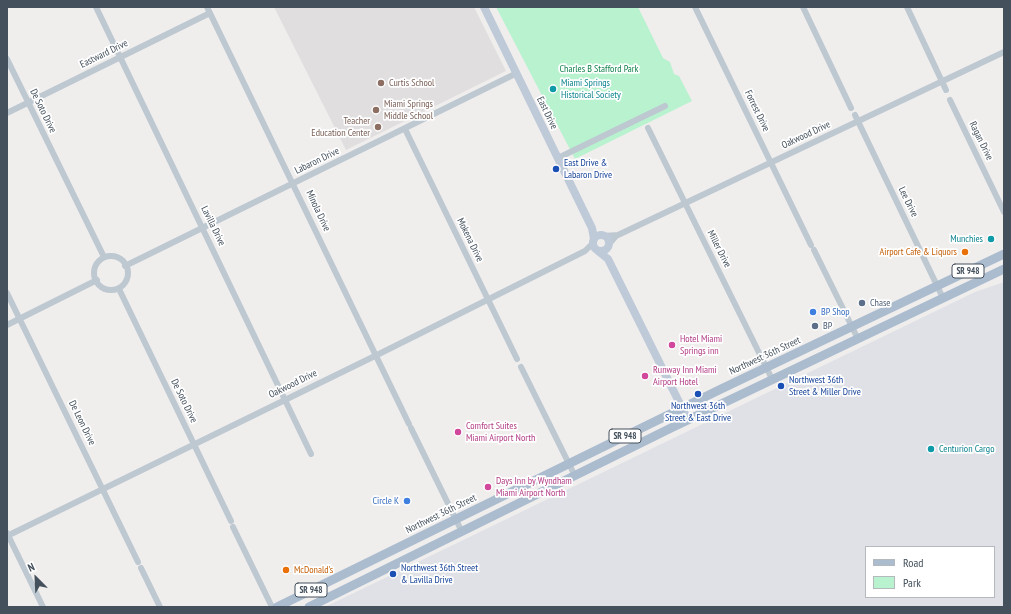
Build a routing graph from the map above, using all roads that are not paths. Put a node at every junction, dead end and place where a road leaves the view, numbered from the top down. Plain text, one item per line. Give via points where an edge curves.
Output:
1 (96, 7) edge
2 (484, 7) edge
3 (694, 7) edge
4 (803, 7) edge
5 (907, 7) edge
6 (209, 10) edge
7 (1004, 52) edge
8 (120, 58) junction
9 (7, 59) edge
10 (516, 73) junction
11 (942, 82) junction
12 (946, 90) dead end
13 (950, 100) dead end
14 (28, 103) junction
15 (665, 106) dead end
16 (851, 108) dead end
17 (7, 113) edge
18 (856, 118) junction
19 (648, 128) dead end
20 (405, 129) junction
21 (558, 158) junction
22 (770, 162) junction
23 (294, 183) junction
24 (684, 203) junction
25 (1004, 212) edge
26 (202, 228) junction
27 (592, 228) junction
28 (603, 236) junction
29 (616, 236) junction
30 (608, 246) junction
31 (594, 247) junction
32 (1004, 254) edge
33 (104, 258) junction
34 (608, 259) junction
35 (125, 266) junction
36 (1003, 269) edge
37 (97, 280) junction
38 (937, 286) junction
39 (119, 289) junction
40 (7, 293) edge
41 (943, 298) junction
42 (488, 299) junction
43 (19, 319) junction
44 (7, 325) edge
45 (852, 327) junction
46 (858, 339) junction
47 (376, 356) junction
48 (517, 359) dead end
49 (521, 367) dead end
50 (766, 367) junction
51 (772, 380) junction
52 (285, 399) junction
53 (682, 408) junction
54 (688, 420) junction
55 (194, 444) junction
56 (312, 454) dead end
57 (569, 464) junction
58 (575, 476) junction
59 (103, 489) junction
60 (456, 520) junction
61 (462, 532) junction
62 (7, 534) edge
63 (345, 574) junction
64 (352, 586) junction
65 (43, 607) edge
66 (160, 607) edge
67 (272, 607) edge
68 (277, 607) edge
69 (309, 607) edge

1 - 8 street, Lavilla Drive
2 - 10 street, East Drive
3 - 22 street, Forrest Drive
4 - 16 street
5 - 11 street
6 - 8 street, Eastward Drive
6 - 23 street, Minola Drive
7 - 11 street, Oakwood Drive
8 - 14 street, Eastward Drive
8 - 26 street, Lavilla Drive
9 - 14 street, De Soto Drive
10 - 20 street, Labaron Drive
10 - 21 street, East Drive
11 - 12 street
11 - 18 street, Oakwood Drive
13 - 25 street, Ragan Drive
14 - 17 street, Eastward Drive
14 - 33 street, De Soto Drive
15 - 21 street
18 - 22 street, Oakwood Drive
18 - 38 street, Lee Drive
19 - 24 street, Miller Drive
20 - 23 street, Labaron Drive
20 - 42 street, Mokena Drive
21 - 27 street, East Drive
22 - 24 street, Oakwood Drive
22 - 45 street, Forrest Drive
23 - 26 street, Labaron Drive
23 - 47 street, Minola Drive
24 - 29 street, Oakwood Drive
24 - 50 street, Miller Drive
26 - 35 street, Labaron Drive
26 - 52 street, Lavilla Drive
27 - 28 street, East Drive
27 - 31 street, East Drive
28 - 29 street, Oakwood Drive
28 - 30 street via 608,239
28 - 31 street via 597,236
29 - 30 street, Oakwood Drive
30 - 31 street via 603,250
30 - 34 street
31 - 34 street
31 - 42 street, Oakwood Drive
32 - 38 main road, Northwest 36th Street / SR 948
33 - 35 street via 116,258
33 - 37 street via 95,268
34 - 53 street
35 - 39 street via 126,281
36 - 41 main road, SR 948
37 - 39 street via 106,290
37 - 43 street
38 - 41 street, Lee Drive
38 - 45 main road, Northwest 36th Street / SR 948
39 - 55 street, De Soto Drive
40 - 43 street, De Leon Drive
41 - 46 main road, SR 948
42 - 47 street, Oakwood Drive
42 - 48 street, Mokena Drive
43 - 44 street
43 - 59 street, De Leon Drive
45 - 46 street, Forrest Drive
45 - 50 main road, Northwest 36th Street / SR 948
46 - 51 main road, SR 948
47 - 52 street, Oakwood Drive
47 - 60 street, Minola Drive
49 - 57 street
50 - 51 street, Miller Drive
50 - 53 main road, Northwest 36th Street / SR 948
51 - 54 main road, SR 948
52 - 55 street, Oakwood Drive
52 - 56 street, Lavilla Drive
53 - 54 street
53 - 57 main road, Northwest 36th Street / SR 948
54 - 58 main road, SR 948
55 - 59 street, Oakwood Drive
55 - 67 street, De Soto Drive
57 - 58 street
57 - 60 main road, Northwest 36th Street / SR 948
58 - 61 main road, SR 948
59 - 62 street, Oakwood Drive
59 - 66 street, De Leon Drive
60 - 61 street, Minola Drive
60 - 63 main road, Northwest 36th Street / SR 948
61 - 64 main road, SR 948
62 - 65 street
63 - 64 main road
63 - 68 main road, Northwest 36th Street / SR 948
64 - 69 main road, SR 948

